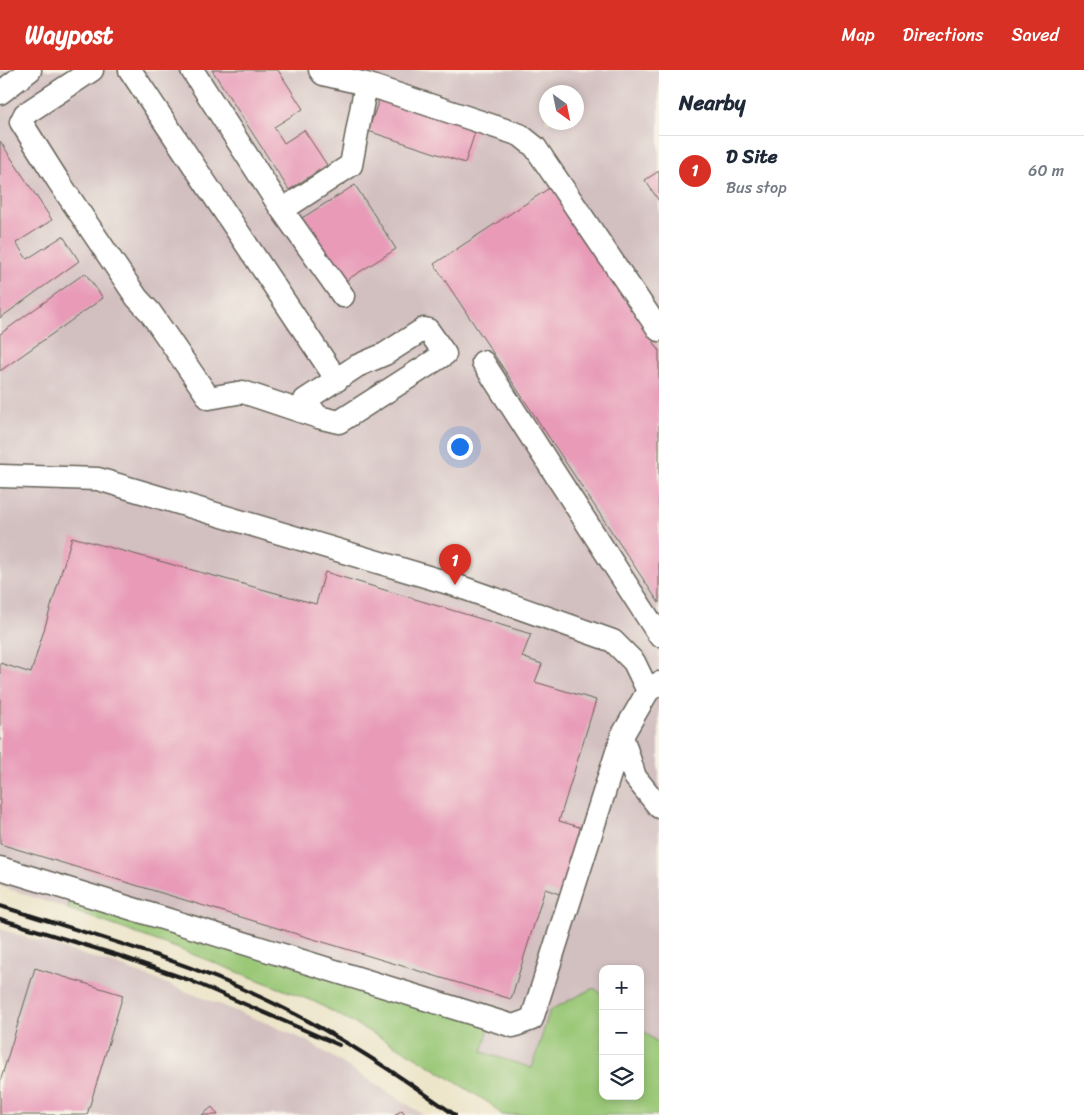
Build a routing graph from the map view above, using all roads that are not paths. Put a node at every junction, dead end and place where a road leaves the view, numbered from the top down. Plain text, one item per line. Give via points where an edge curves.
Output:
1 (30, 70) edge
2 (92, 70) edge
3 (130, 70) edge
4 (192, 70) edge
5 (320, 70) edge
6 (366, 84) junction
7 (0, 93) edge
8 (282, 210) junction
9 (343, 296) dead end
10 (659, 330) edge
11 (483, 362) dead end
12 (337, 380) junction
13 (318, 417) junction
14 (0, 476) edge
15 (659, 635) edge
16 (654, 687) edge
17 (622, 736) junction
18 (659, 807) edge
19 (0, 868) edge

1 - 7 lane
2 - 13 lane via 25,114 21,122 57,179 209,398 243,392
3 - 12 lane
4 - 8 lane
5 - 6 lane via 323,74
6 - 8 lane via 351,165
6 - 10 lane via 520,135 535,147
8 - 9 lane
11 - 15 lane
12 - 13 lane via 304,400
12 - 13 lane via 420,330 428,330 445,354 340,422
14 - 16 lane via 98,479 455,585 612,641
16 - 17 lane
17 - 18 lane via 635,777
17 - 19 lane via 532,1019 513,1026

